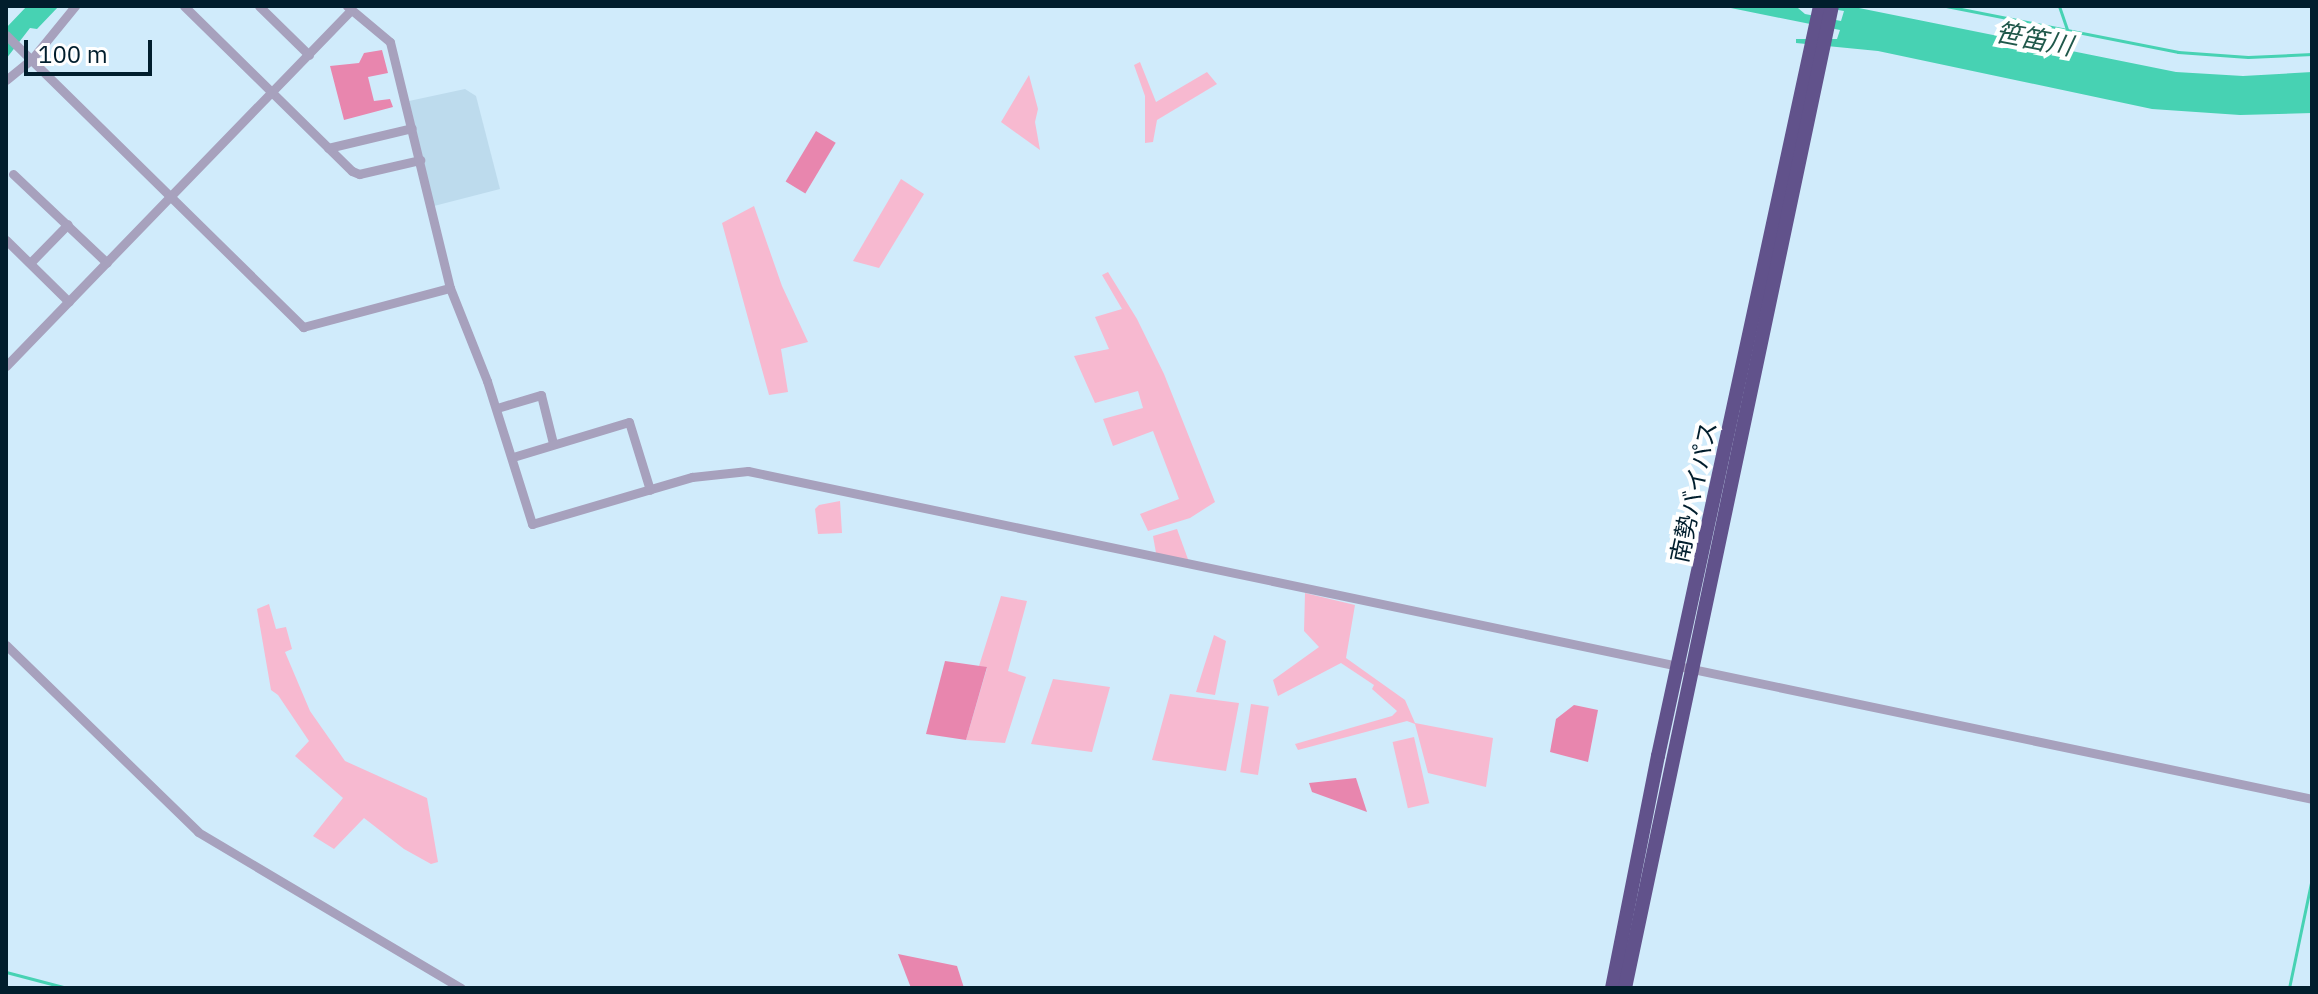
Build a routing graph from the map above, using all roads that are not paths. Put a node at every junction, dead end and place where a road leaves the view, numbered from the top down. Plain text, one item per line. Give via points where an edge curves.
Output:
1 (75, 6) edge
2 (184, 6) edge
3 (259, 6) edge
4 (1820, 6) edge
5 (1832, 6) edge
6 (349, 8) edge
7 (6, 35) edge
8 (309, 55) junction
9 (29, 58) junction
10 (1814, 61) junction
11 (6, 80) edge
12 (272, 94) junction
13 (412, 128) junction
14 (328, 148) junction
15 (420, 160) junction
16 (13, 174) dead end
17 (170, 198) junction
18 (68, 224) junction
19 (6, 240) edge
20 (30, 263) junction
21 (107, 263) junction
22 (450, 288) junction
23 (69, 302) junction
24 (6, 366) edge
25 (497, 408) junction
26 (553, 443) junction
27 (513, 457) junction
28 (650, 490) junction
29 (6, 645) edge
30 (1685, 668) junction
31 (2312, 799) edge
32 (461, 988) edge
33 (1612, 988) edge
34 (1625, 988) edge

1 - 9 street
2 - 12 street
3 - 8 street
4 - 10 highway, 南勢バイパス
5 - 10 highway, 南勢バイパス
6 - 8 street
6 - 13 street via 390,42
7 - 9 street
8 - 12 street
9 - 11 street
9 - 17 street
10 - 30 highway, 南勢バイパス
12 - 14 street
12 - 17 street
13 - 14 street
13 - 15 street
14 - 15 street via 359,174
15 - 22 street
16 - 18 street
17 - 21 street
17 - 22 street via 303,327
18 - 20 street
18 - 21 street
19 - 20 street
20 - 23 street
21 - 23 street
22 - 25 street
23 - 24 street
25 - 26 street via 541,395
25 - 27 street
26 - 27 street
26 - 28 street via 629,422
27 - 28 street via 532,524
28 - 30 street via 692,477 748,471
29 - 32 street via 198,832
30 - 31 street
30 - 33 highway, 南勢バイパス
30 - 34 highway, 南勢バイパス

